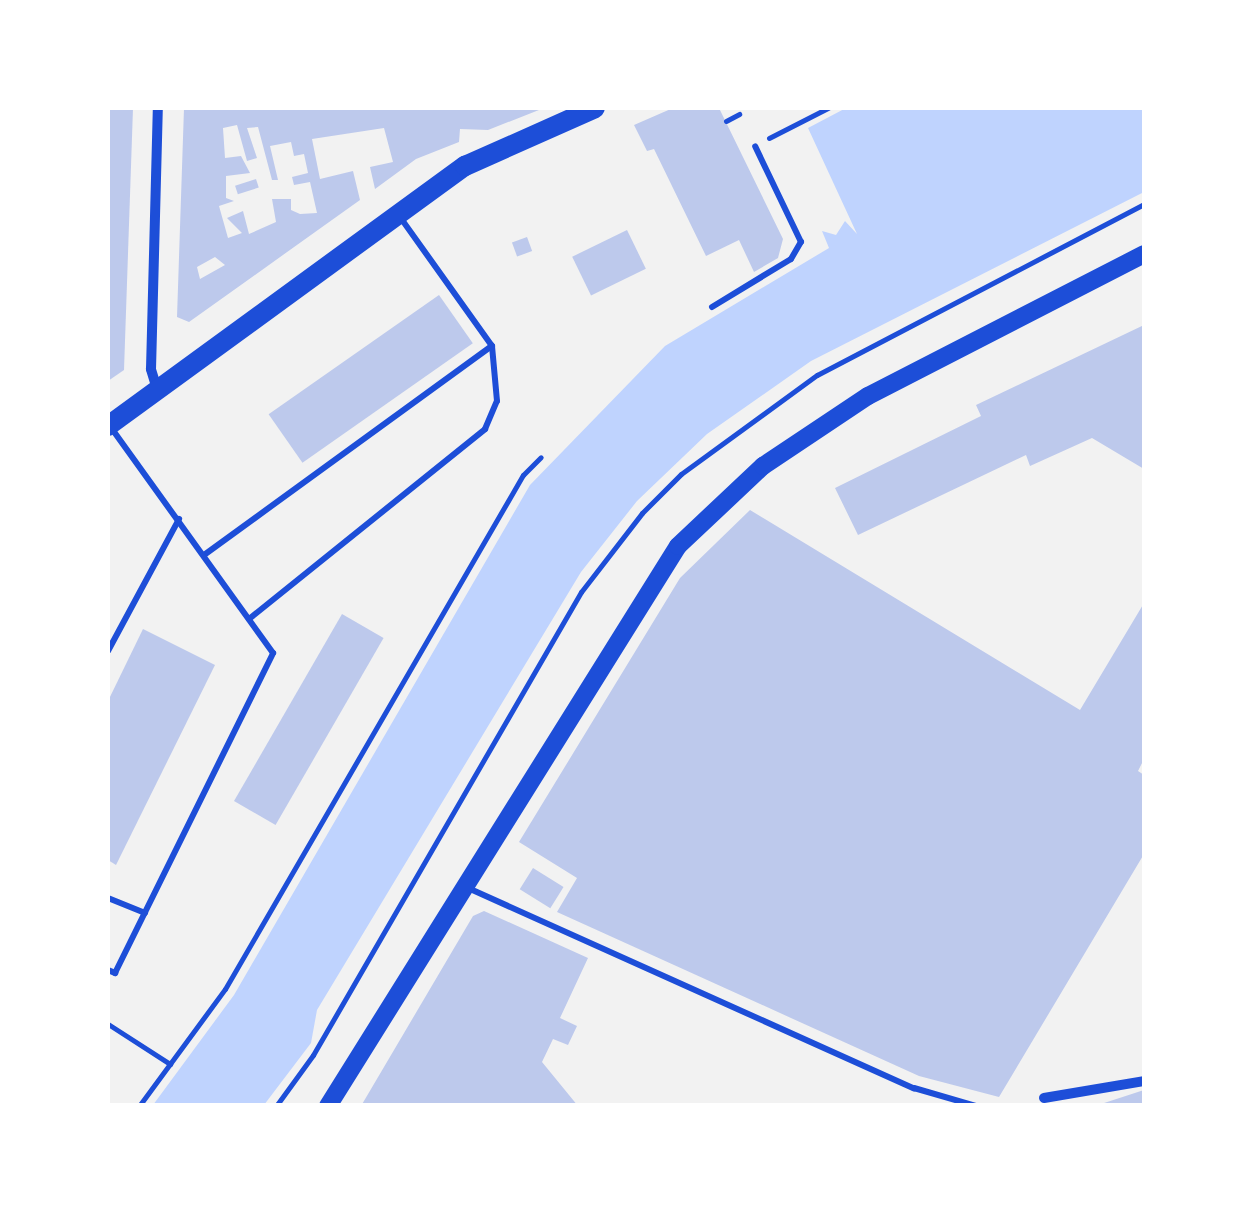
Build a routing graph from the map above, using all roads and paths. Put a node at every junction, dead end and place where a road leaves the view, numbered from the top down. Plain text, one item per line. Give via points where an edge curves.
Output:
1 (158, 108) edge
2 (593, 108) edge
3 (828, 108) edge
4 (739, 114) dead end
5 (726, 121) dead end
6 (754, 146) joint
7 (400, 217) junction
8 (1144, 254) edge
9 (712, 307) dead end
10 (492, 346) junction
11 (158, 390) junction
12 (108, 426) edge
13 (541, 458) dead end
14 (179, 519) junction
15 (204, 555) junction
16 (249, 619) junction
17 (108, 652) edge
18 (462, 886) junction
19 (108, 898) edge
20 (145, 913) junction
21 (108, 970) edge
22 (108, 1024) edge
23 (170, 1064) junction
24 (1144, 1081) edge
25 (1044, 1098) dead end
26 (139, 1106) edge
27 (328, 1106) edge
28 (976, 1106) edge

1 - 11 street via 151,369
2 - 7 main road via 464,166
3 - 6 path
4 - 5 path
6 - 9 lane via 801,242 791,258
7 - 10 lane
7 - 11 main road
8 - 18 street via 868,396 764,466 692,533 636,602
10 - 15 lane
10 - 16 lane via 497,401 485,429
11 - 12 main road
12 - 14 lane
13 - 23 path via 523,475 226,989
14 - 15 lane
14 - 17 lane
15 - 16 lane
16 - 20 lane via 273,653
18 - 27 street
18 - 28 lane via 914,1088
19 - 20 lane
20 - 21 lane via 115,974
22 - 23 path
23 - 26 path
24 - 25 street

